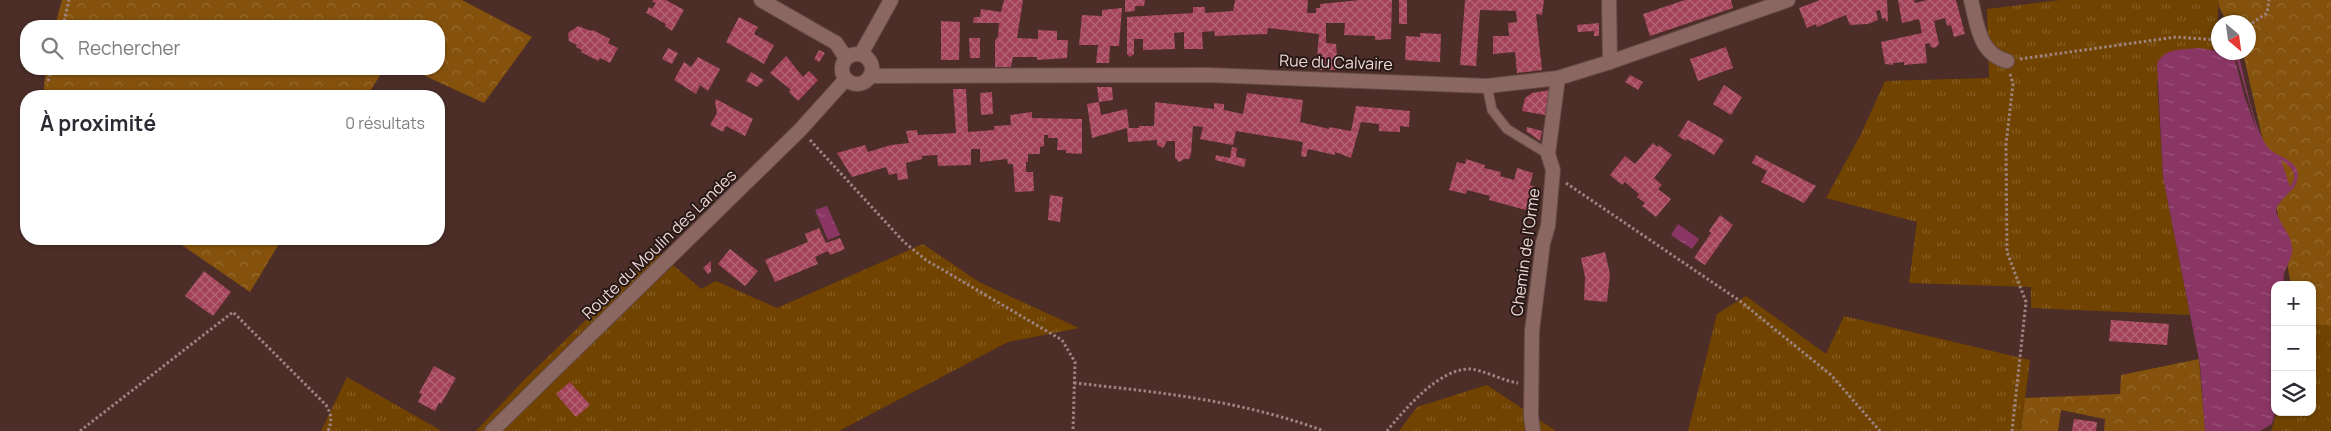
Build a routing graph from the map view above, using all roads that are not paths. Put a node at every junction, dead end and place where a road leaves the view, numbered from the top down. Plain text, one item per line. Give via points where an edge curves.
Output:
1 (761, 0) edge
2 (891, 0) edge
3 (1609, 0) edge
4 (1788, 0) edge
5 (1971, 0) edge
6 (861, 54) junction
7 (846, 58) junction
8 (2007, 61) road end
9 (1610, 62) junction
10 (870, 76) junction
11 (1558, 78) junction
12 (846, 79) junction
13 (1487, 86) junction
14 (1548, 154) junction
15 (492, 431) edge
16 (1533, 431) edge

1 - 7 street via 836,43
2 - 6 street
3 - 9 street
4 - 9 street, Rue du Calvaire
5 - 8 street via 1979,35 1989,51
6 - 7 street
6 - 10 street via 871,63
7 - 12 street via 842,66
9 - 11 street, Rue du Calvaire
10 - 12 street via 859,83
10 - 13 street, Rue du Calvaire via 1208,75
11 - 13 street, Rue du Calvaire
11 - 14 street, Chemin de l'Orme
12 - 15 street, Route du Moulin des Landes via 800,130
13 - 14 lane via 1492,110 1506,129
14 - 16 street, Chemin de l'Orme via 1553,170 1533,324

